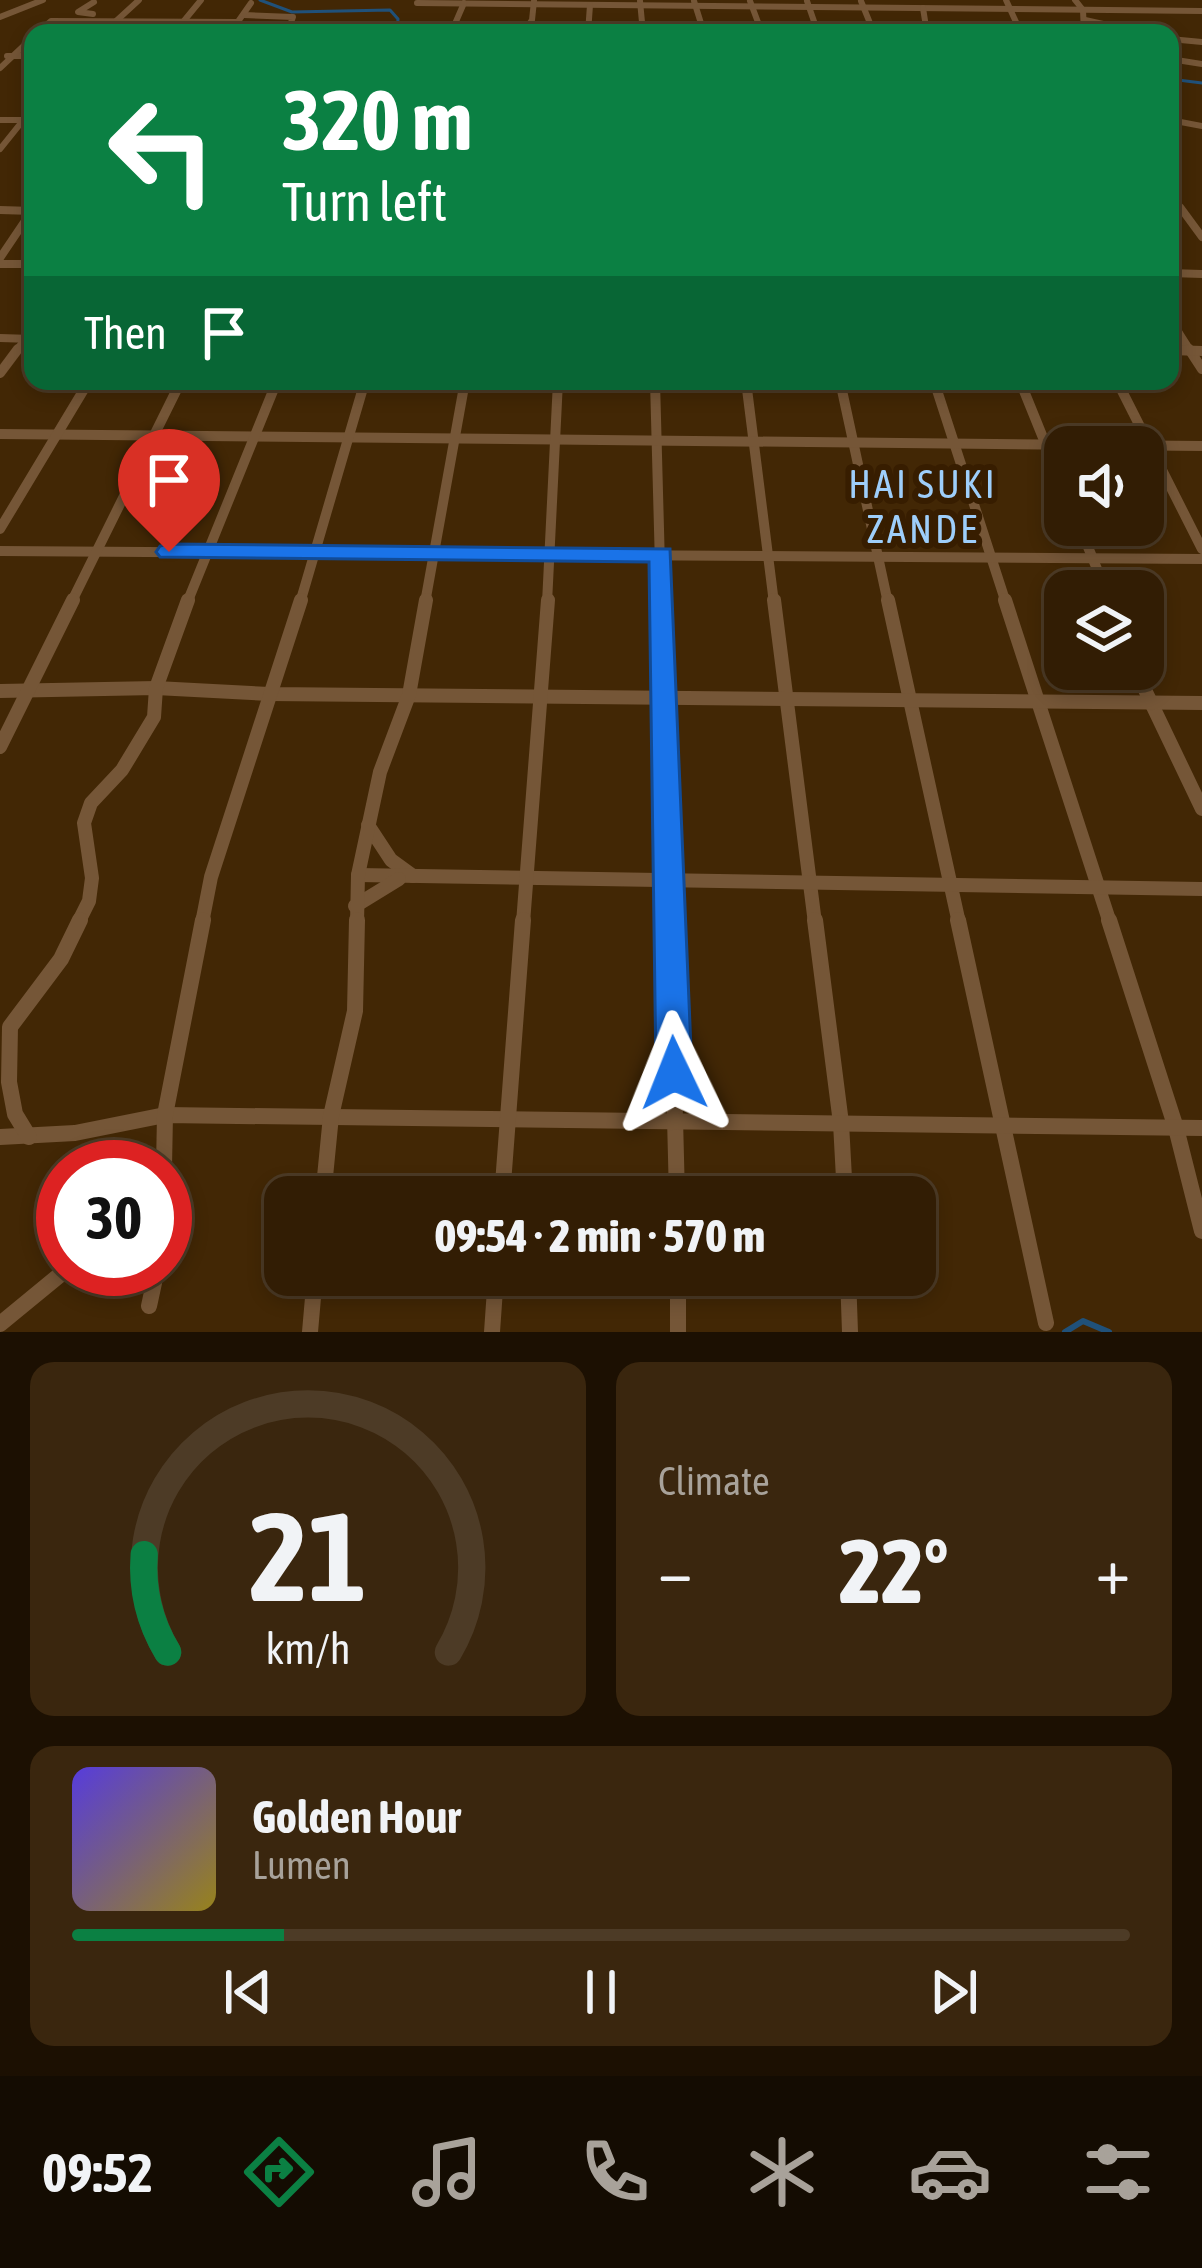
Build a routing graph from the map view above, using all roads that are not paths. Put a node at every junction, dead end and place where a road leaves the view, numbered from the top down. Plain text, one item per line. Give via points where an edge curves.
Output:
1 (43, 0) edge
2 (140, 0) edge
3 (201, 0) edge
4 (470, 0) edge
5 (1006, 0) edge
6 (1075, 0) edge
7 (1131, 0) edge
8 (1184, 0) edge
9 (94, 2) edge
10 (534, 2) edge
11 (251, 3) edge
12 (640, 3) edge
13 (696, 3) edge
14 (751, 3) edge
15 (807, 3) edge
16 (417, 4) dead end
17 (862, 4) edge
18 (461, 5) junction
19 (590, 5) junction
20 (923, 8) junction
21 (1012, 10) junction
22 (1083, 10) junction
23 (1142, 11) junction
24 (1199, 11) edge
25 (124, 14) junction
26 (0, 17) edge
27 (241, 19) junction
28 (1085, 20) junction
29 (116, 22) junction
30 (185, 22) junction
31 (48, 24) edge
32 (114, 24) edge
33 (237, 24) edge
34 (289, 24) edge
35 (457, 24) edge
36 (589, 24) edge
37 (926, 24) edge
38 (1017, 24) edge
39 (1085, 24) edge
40 (1103, 24) edge
41 (24, 45) edge
42 (0, 56) edge
43 (11, 56) junction
44 (24, 56) edge
45 (0, 68) edge
46 (24, 124) edge
47 (0, 149) edge
48 (1179, 212) edge
49 (24, 223) edge
50 (1202, 238) edge
51 (0, 261) edge
52 (24, 344) edge
53 (1197, 351) edge
54 (1202, 369) edge
55 (0, 373) edge
56 (84, 390) edge
57 (177, 390) edge
58 (274, 390) edge
59 (363, 390) edge
60 (464, 390) edge
61 (558, 390) edge
62 (655, 390) edge
63 (747, 390) edge
64 (842, 390) edge
65 (937, 390) edge
66 (1023, 390) edge
67 (1122, 390) edge
68 (1140, 426) edge
69 (60, 433) junction
70 (0, 434) edge
71 (155, 434) junction
72 (256, 435) junction
73 (350, 436) junction
74 (457, 441) junction
75 (556, 442) junction
76 (658, 442) junction
77 (753, 443) junction
78 (854, 443) junction
79 (956, 444) junction
80 (1044, 445) joint
81 (1164, 446) edge
82 (1202, 446) edge
83 (1164, 474) edge
84 (0, 529) edge
85 (1089, 546) edge
86 (1202, 549) edge
87 (0, 551) edge
88 (94, 552) junction
89 (206, 552) junction
90 (436, 553) junction
91 (316, 554) junction
92 (551, 554) junction
93 (661, 554) junction
94 (768, 555) junction
95 (878, 556) junction
96 (991, 557) junction
97 (1094, 558) junction
98 (1202, 559) edge
99 (1098, 570) edge
100 (156, 688) junction
101 (1143, 690) edge
102 (0, 691) edge
103 (28, 691) junction
104 (269, 694) junction
105 (410, 695) junction
106 (537, 696) junction
107 (662, 697) junction
108 (786, 698) junction
109 (910, 699) junction
110 (1040, 700) junction
111 (1148, 703) junction
112 (1202, 703) edge
113 (0, 747) edge
114 (1202, 809) edge
115 (367, 824) junction
116 (358, 875) junction
117 (410, 877) junction
118 (522, 880) junction
119 (668, 882) junction
120 (809, 884) junction
121 (954, 886) junction
122 (1098, 887) junction
123 (1202, 889) edge
124 (355, 906) junction
125 (165, 1114) junction
126 (332, 1116) junction
127 (508, 1118) junction
128 (676, 1120) junction
129 (842, 1123) junction
130 (1003, 1125) junction
131 (1176, 1128) junction
132 (1202, 1128) edge
133 (0, 1137) edge
134 (29, 1137) junction
135 (165, 1140) edge
136 (325, 1176) edge
137 (504, 1176) edge
138 (677, 1176) edge
139 (843, 1176) edge
140 (1202, 1231) edge
141 (36, 1294) edge
142 (151, 1296) edge
143 (313, 1296) edge
144 (495, 1296) edge
145 (678, 1296) edge
146 (849, 1296) edge
147 (149, 1306) dead end
148 (1046, 1323) dead end
149 (0, 1324) edge
150 (310, 1332) edge
151 (492, 1332) edge
152 (678, 1332) edge
153 (850, 1332) edge

1 - 26 street
2 - 25 street
3 - 30 street
4 - 18 street
5 - 21 street
6 - 22 street
7 - 23 street
8 - 24 street
9 - 25 street via 78,12
10 - 18 street
10 - 19 street
11 - 27 street
12 - 13 street
12 - 19 street
13 - 14 street
14 - 15 street
15 - 17 street
16 - 18 street
17 - 20 street
18 - 35 street
19 - 36 street
20 - 21 street
20 - 37 street
21 - 22 street
21 - 38 street
22 - 23 street
22 - 28 street
23 - 24 street
25 - 29 street
27 - 30 street
27 - 33 street
27 - 34 street via 292,17
28 - 39 street
28 - 40 street
29 - 30 street
29 - 31 street
29 - 32 street
41 - 43 street
42 - 43 street
43 - 44 street
43 - 45 street
46 - 47 street
48 - 50 street
49 - 51 street
52 - 55 street
53 - 54 street
56 - 69 street
57 - 71 street
58 - 72 street
59 - 73 street
60 - 74 street
61 - 75 street
62 - 76 street
63 - 77 street
64 - 78 street
65 - 79 street
66 - 80 street
67 - 68 street
69 - 70 street
69 - 71 street
69 - 84 street
71 - 72 street
71 - 88 street
72 - 73 street
72 - 89 street
73 - 74 street
73 - 91 street
74 - 75 street
74 - 90 street
75 - 76 street
75 - 92 street
76 - 77 street
76 - 93 street
77 - 78 street
77 - 94 street
78 - 79 street
78 - 95 street
79 - 80 street
79 - 96 street
81 - 82 street
83 - 86 street
85 - 97 street
87 - 88 street
88 - 89 street
88 - 103 street
89 - 91 street
89 - 100 street
90 - 91 street
90 - 92 street
90 - 105 street
91 - 104 street
92 - 93 street
92 - 106 street
93 - 94 street
93 - 107 street
94 - 95 street
94 - 108 street
95 - 96 street
95 - 109 street
96 - 97 street
96 - 110 street
97 - 98 street
97 - 99 street
100 - 103 street
100 - 104 street
100 - 134 street via 142,742 84,823 92,878 77,929 10,1028 9,1082
101 - 111 street
102 - 103 street
103 - 113 street
104 - 105 street
104 - 125 street via 211,877
105 - 106 street
105 - 115 street
106 - 107 street
106 - 118 street
107 - 108 street
107 - 119 street
108 - 109 street
108 - 120 street
109 - 110 street
109 - 121 street
110 - 111 street
110 - 122 street
111 - 112 street
111 - 114 street
115 - 116 street
115 - 117 street
116 - 117 street
116 - 124 street
117 - 118 street
117 - 124 street
118 - 119 street
118 - 127 street
119 - 120 street
119 - 128 street
120 - 121 street
120 - 129 street
121 - 122 street
121 - 130 street
122 - 123 street
122 - 131 street
124 - 126 street via 355,1012
125 - 126 street
125 - 134 street
125 - 135 street
126 - 127 street
126 - 136 street
127 - 128 street
127 - 137 street
128 - 129 street
128 - 138 street
129 - 130 street
129 - 139 street
130 - 131 street
130 - 148 street
131 - 132 street
131 - 140 street
133 - 134 street
141 - 149 street
142 - 147 street
143 - 150 street
144 - 151 street
145 - 152 street
146 - 153 street

